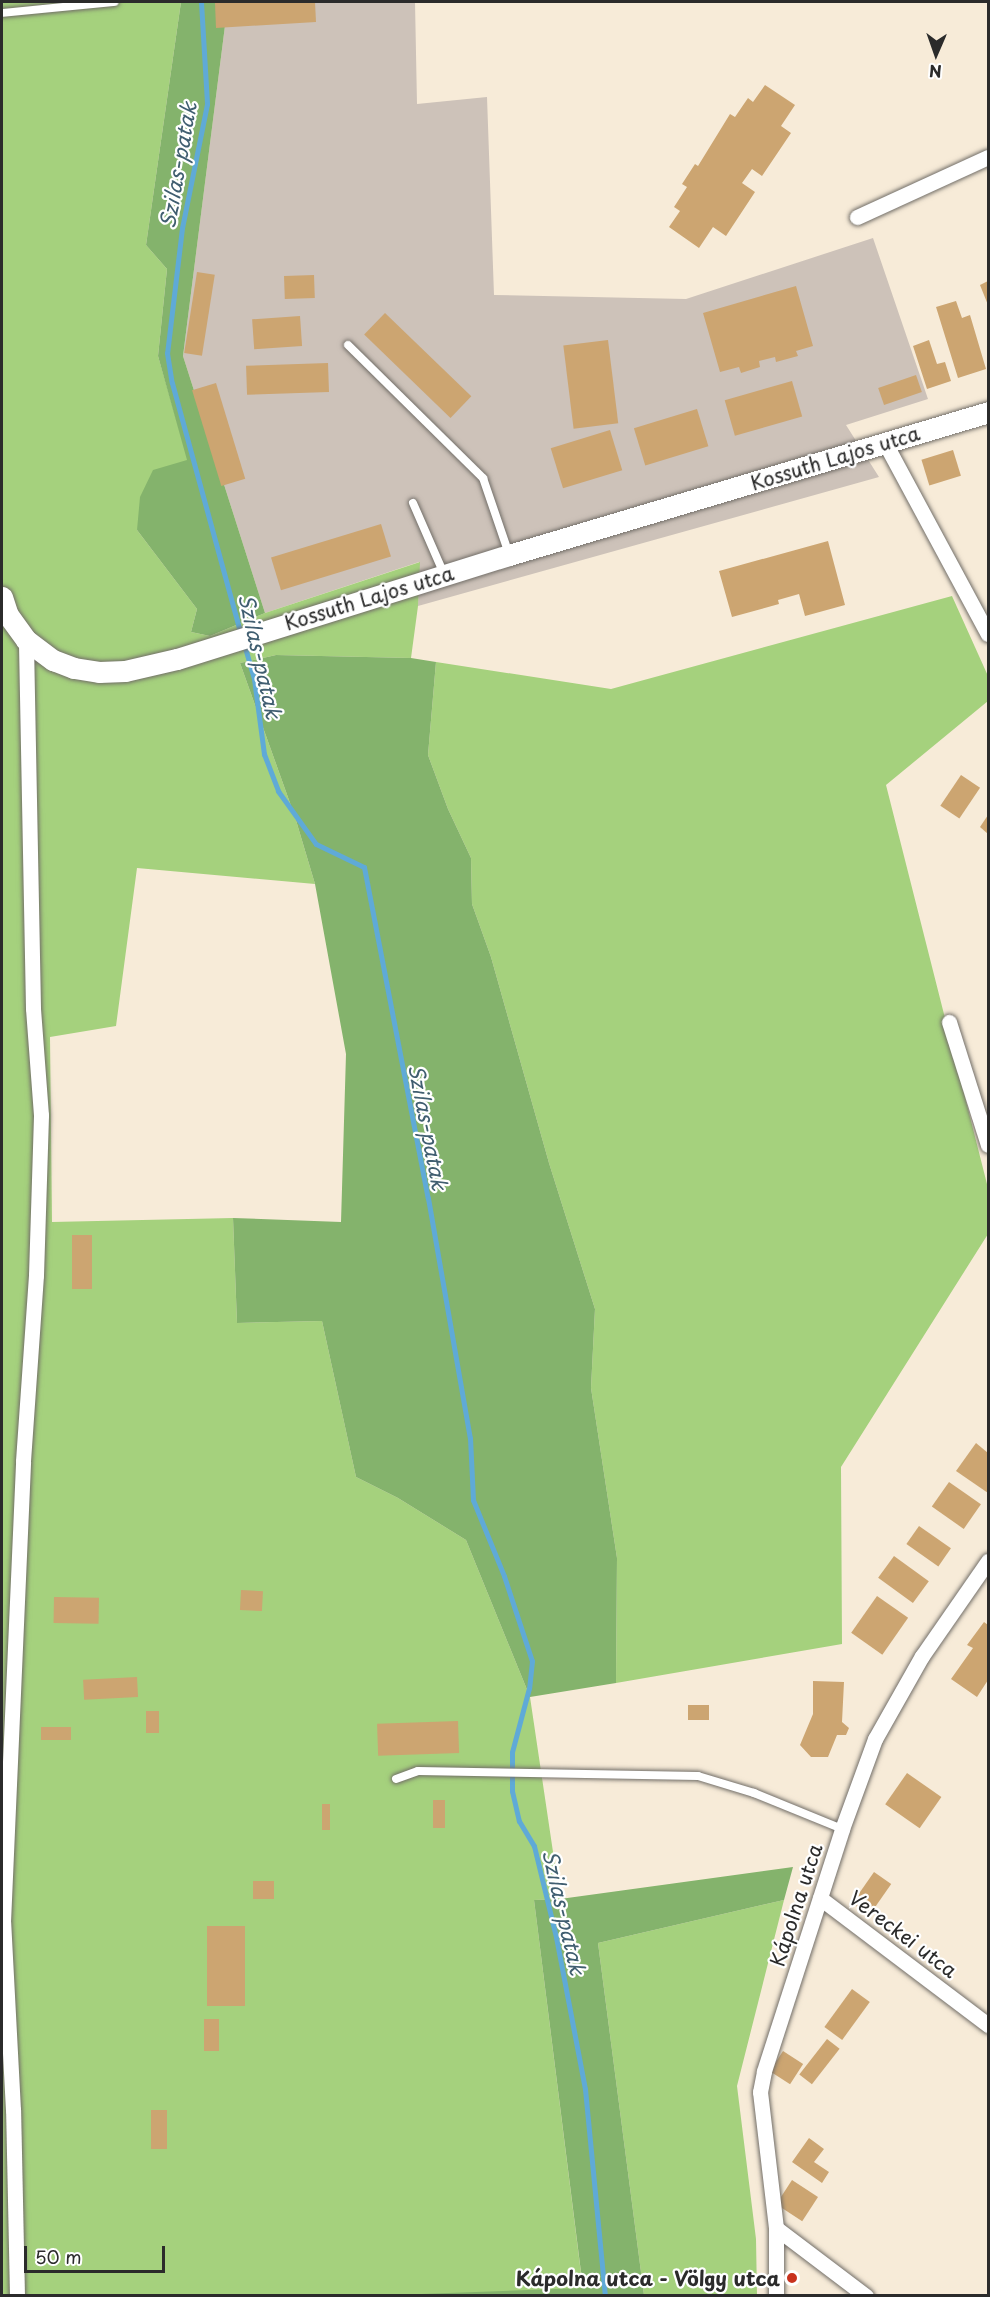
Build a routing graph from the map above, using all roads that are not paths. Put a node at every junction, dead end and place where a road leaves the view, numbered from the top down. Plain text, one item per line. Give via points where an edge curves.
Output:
1 (114, 2) edge
2 (2, 13) edge
3 (988, 157) edge
4 (857, 218) dead end
5 (348, 345) dead end
6 (988, 412) edge
7 (885, 443) junction
8 (413, 503) dead end
9 (509, 555) junction
10 (444, 575) junction
11 (2, 597) edge
12 (988, 634) edge
13 (26, 640) junction
14 (949, 1022) dead end
15 (988, 1145) edge
16 (986, 1571) edge
17 (396, 1779) dead end
18 (842, 1829) junction
19 (820, 1898) junction
20 (988, 2025) edge
21 (776, 2228) junction
22 (17, 2295) edge
23 (776, 2295) edge
24 (866, 2295) edge

1 - 2 lane
3 - 4 street
5 - 9 lane via 483,478
6 - 7 main road, Kossuth Lajos utca
7 - 9 main road, Kossuth Lajos utca
7 - 12 street
8 - 10 lane
9 - 10 main road, Kossuth Lajos utca
10 - 13 main road, Kossuth Lajos utca via 136,668 99,672 74,668 53,660
11 - 13 main road, Kossuth Lajos utca via 8,615
13 - 22 street via 33,1008 41,1115 3,1922
14 - 15 street
16 - 18 street, Kápolna utca via 922,1656 895,1701 875,1739
17 - 18 lane via 418,1771 698,1776 732,1785
18 - 19 street, Kápolna utca
19 - 20 street, Vereckei utca
19 - 21 street, Kápolna utca via 760,2092
21 - 23 street, Kápolna utca
21 - 24 street

